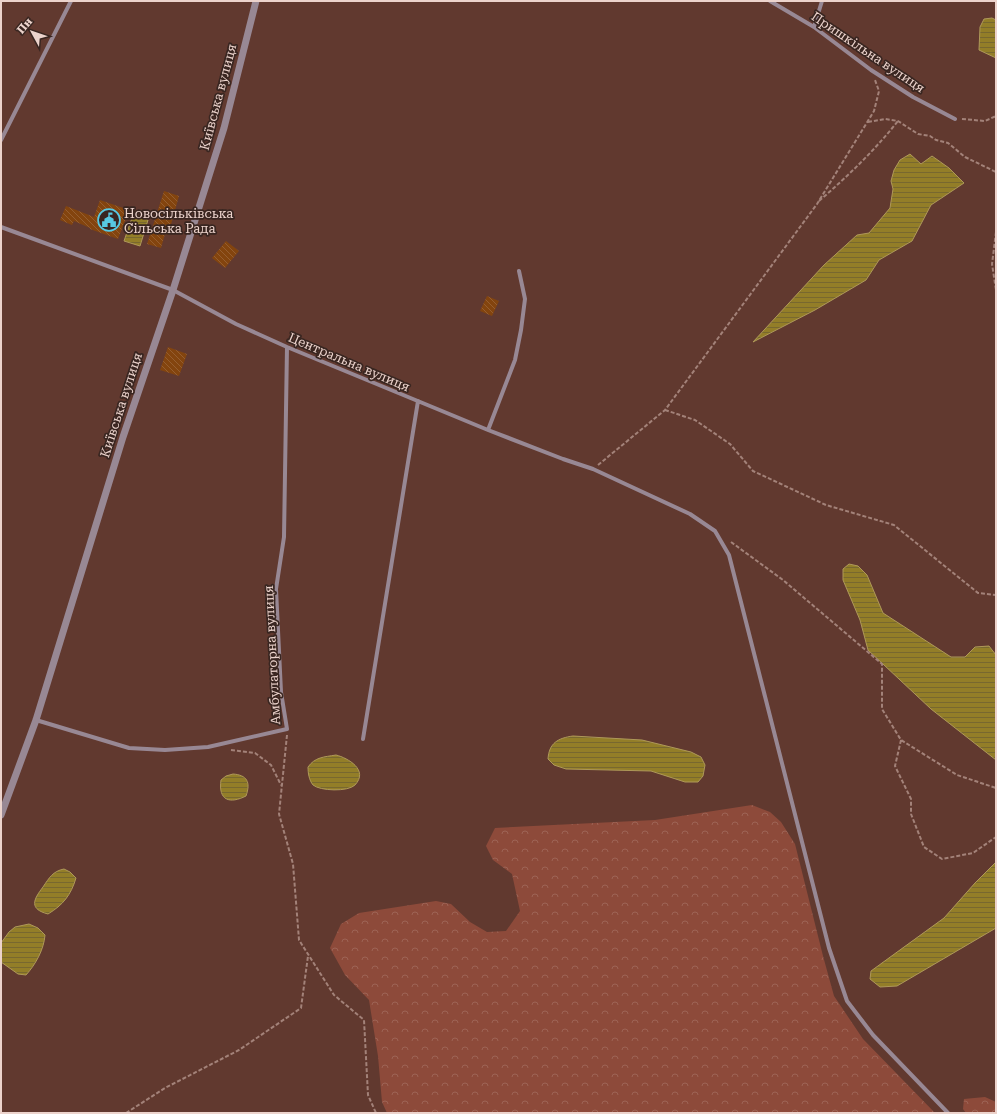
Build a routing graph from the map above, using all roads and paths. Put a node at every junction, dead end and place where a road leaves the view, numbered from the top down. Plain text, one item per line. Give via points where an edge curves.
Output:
1 (70, 1) edge
2 (256, 1) edge
3 (770, 1) edge
4 (822, 1) edge
5 (814, 27) junction
6 (871, 70) junction
7 (996, 116) edge
8 (955, 119) joint
9 (898, 121) junction
10 (868, 122) junction
11 (1, 140) edge
12 (996, 172) edge
13 (817, 204) junction
14 (1, 227) edge
15 (996, 232) edge
16 (519, 271) dead end
17 (173, 290) junction
18 (996, 290) edge
19 (287, 347) junction
20 (418, 401) junction
21 (665, 410) junction
22 (488, 430) junction
23 (593, 469) junction
24 (727, 540) dead end
25 (996, 595) edge
26 (36, 720) junction
27 (288, 729) junction
28 (363, 739) dead end
29 (901, 740) junction
30 (228, 749) dead end
31 (282, 786) junction
32 (996, 788) edge
33 (1, 815) edge
34 (996, 837) edge
35 (308, 955) junction
36 (126, 1113) edge
37 (376, 1113) edge
38 (948, 1113) edge

1 - 11 street
2 - 17 street, Київська вулиця via 224,128
3 - 5 street, Пришкільна вулиця
4 - 5 street
5 - 6 street, Пришкільна вулиця
6 - 8 street, Пришкільна вулиця
6 - 10 path via 879,91
7 - 8 path via 985,121
9 - 10 path via 885,119
9 - 12 path via 918,134 948,143 965,157
9 - 13 path via 880,144
10 - 13 path
13 - 21 path
14 - 17 street, Центральна вулиця
15 - 18 path via 992,264
16 - 22 street via 525,299 520,338 515,360
17 - 19 street, Центральна вулиця via 236,324
17 - 26 street, Київська вулиця via 123,437
19 - 20 street, Центральна вулиця
19 - 27 street, Амбулаторна вулиця via 284,537 276,589 281,692
20 - 22 street, Центральна вулиця
20 - 28 street
21 - 23 path
21 - 25 path via 696,420 730,444 752,471 826,505 894,524 978,593
22 - 23 street, Центральна вулиця
23 - 38 street, Центральна вулиця via 690,514 715,531 729,555 829,948 847,1001 873,1035
24 - 29 path via 783,580 882,664 882,709
26 - 27 street, Амбулаторна вулиця via 129,748 165,750 208,747
26 - 33 street, Київська вулиця
27 - 31 path
29 - 32 path via 957,775
29 - 34 path via 895,766 910,799 911,814 924,847 942,859 972,853
30 - 31 path via 256,753 271,764
31 - 35 path via 279,814 293,864 299,940
35 - 36 path via 301,1008 239,1050 165,1088
35 - 37 path via 334,995 364,1020 368,1095

